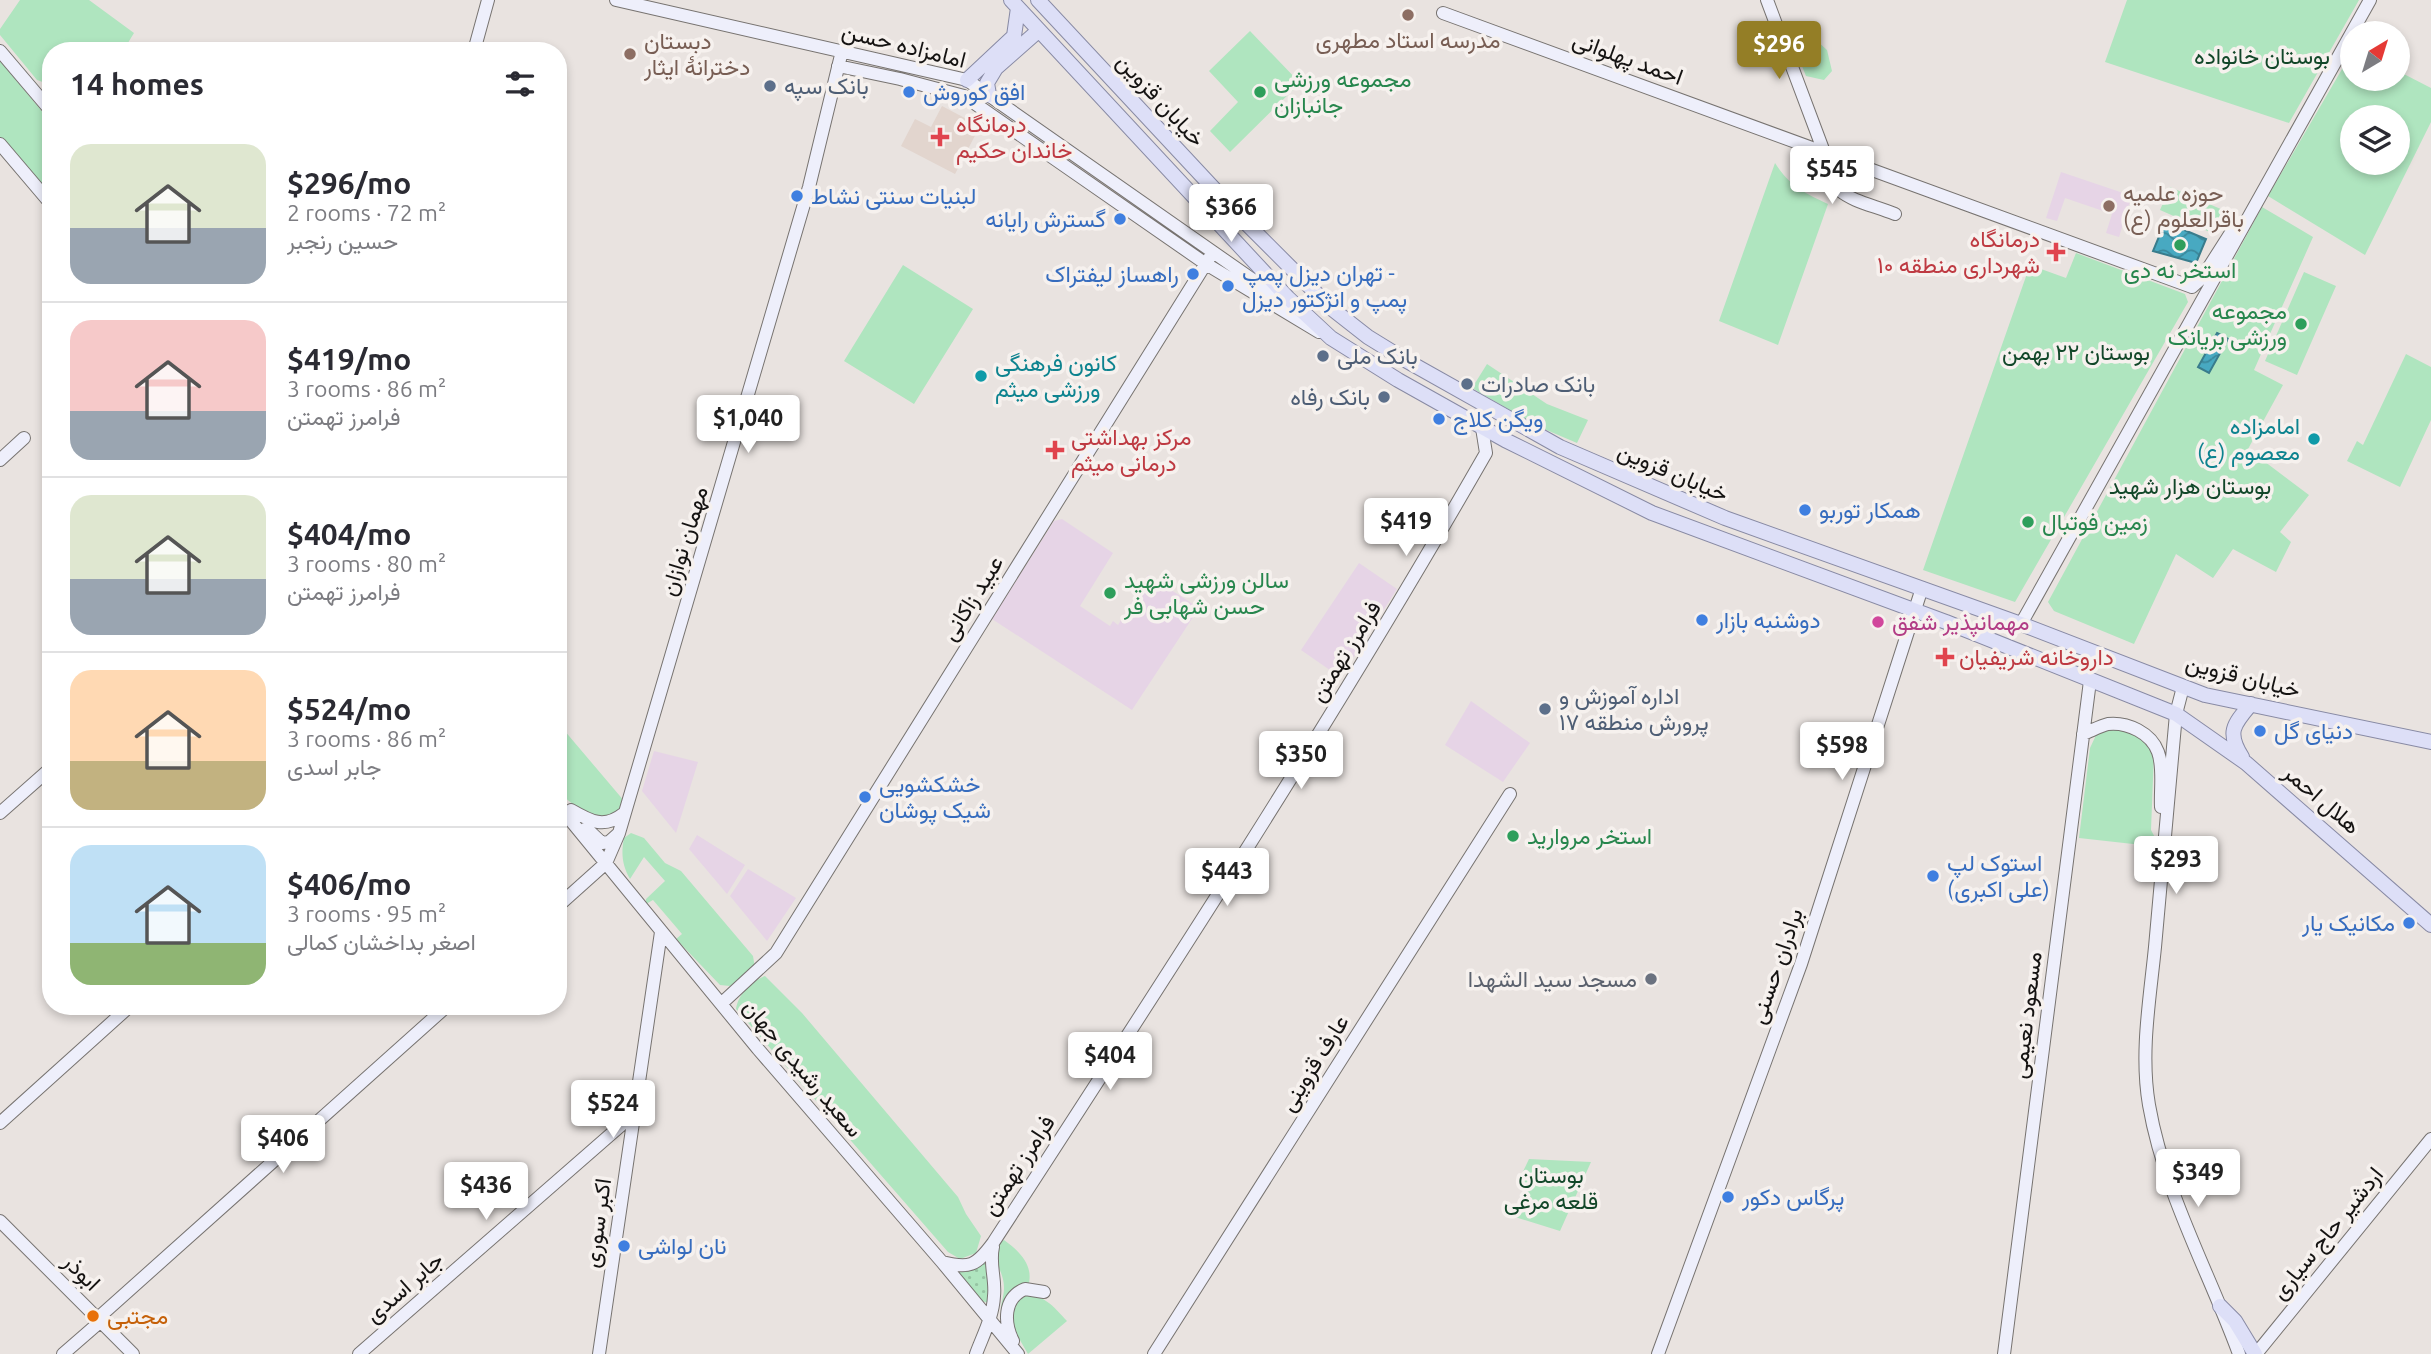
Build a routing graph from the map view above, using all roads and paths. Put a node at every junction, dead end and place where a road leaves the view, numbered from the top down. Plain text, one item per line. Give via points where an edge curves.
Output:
1 (488, 0) edge
2 (616, 0) edge
3 (1038, 0) edge
4 (1767, 0) edge
5 (2370, 0) edge
6 (1014, 4) edge
7 (1443, 13) dead end
8 (1038, 31) junction
9 (476, 42) edge
10 (0, 51) edge
11 (842, 51) junction
12 (838, 66) junction
13 (967, 80) junction
14 (989, 95) junction
15 (42, 101) edge
16 (0, 144) edge
17 (1824, 152) junction
18 (42, 193) edge
19 (2260, 198) junction
20 (1895, 214) dead end
21 (1213, 252) junction
22 (1206, 264) junction
23 (1304, 281) junction
24 (2192, 287) junction
25 (1288, 298) junction
26 (2195, 312) junction
27 (1331, 338) junction
28 (1482, 428) junction
29 (24, 438) dead end
30 (0, 460) edge
31 (1923, 588) junction
32 (1915, 611) junction
33 (2021, 624) junction
34 (2090, 681) junction
35 (2183, 687) junction
36 (2251, 704) junction
37 (2176, 714) junction
38 (2083, 734) junction
39 (2431, 741) edge
40 (2246, 763) junction
41 (42, 776) edge
42 (1510, 794) dead end
43 (567, 810) edge
44 (567, 811) edge
45 (567, 812) edge
46 (0, 813) edge
47 (623, 814) junction
48 (618, 833) junction
49 (2164, 849) junction
50 (606, 863) junction
51 (567, 898) edge
52 (2431, 925) edge
53 (661, 932) junction
54 (722, 1003) junction
55 (120, 1015) edge
56 (437, 1015) edge
57 (634, 1114) junction
58 (0, 1123) edge
59 (2431, 1139) edge
60 (0, 1220) edge
61 (993, 1243) junction
62 (942, 1262) junction
63 (1044, 1292) dead end
64 (2220, 1306) junction
65 (99, 1320) junction
66 (990, 1320) junction
67 (63, 1354) edge
68 (134, 1354) edge
69 (359, 1354) edge
70 (599, 1354) edge
71 (976, 1354) edge
72 (1019, 1354) edge
73 (1154, 1354) edge
74 (1658, 1354) edge
75 (2004, 1354) edge
76 (2239, 1354) edge
77 (2255, 1354) edge

1 - 9 street
2 - 11 street, امامزاده حسن
3 - 23 main road, خیابان قزوین
4 - 17 street
5 - 19 street
6 - 8 main road, خیابان قزوین
6 - 13 main road via 1014,36
7 - 17 street, احمد پهلوانی
8 - 14 main road via 996,68 987,83
8 - 25 main road, خیابان قزوین
10 - 15 street
11 - 12 street, مهمان نوازان
11 - 13 street, امامزاده حسن
12 - 22 street, امامزاده حسن via 964,96
12 - 47 street, مهمان نوازان via 799,222
13 - 14 street, امامزاده حسن
14 - 21 street, امامزاده حسن
16 - 18 street
17 - 20 street via 1826,175 1836,188
17 - 24 street, احمد پهلوانی
19 - 24 street via 2242,215
19 - 26 street
21 - 22 street, عبید زاکانی
21 - 25 street, امامزاده حسن
22 - 27 street, امامزاده حسن
22 - 54 street, عبید زاکانی via 783,942 765,965
23 - 25 main road
23 - 31 main road, خیابان قزوین via 1368,337 1560,447 1725,518
24 - 26 street
25 - 27 main road, خیابان قزوین
26 - 33 street
27 - 28 main road, خیابان قزوین
28 - 32 main road, خیابان قزوین via 1652,513
28 - 61 street, فرامرز تهمتن via 1486,453 1406,591
29 - 30 street
31 - 32 street, برادران حسنی
31 - 33 main road, خیابان قزوین
32 - 34 main road, خیابان قزوین
32 - 74 street, برادران حسنی via 1801,964
33 - 35 main road, خیابان قزوین
34 - 37 main road, خیابان قزوین
34 - 38 street, مسعود نعیمی
35 - 36 main road, خیابان قزوین
35 - 37 street
36 - 39 main road, خیابان قزوین
36 - 40 main road via 2233,732 2233,743
37 - 40 main road, هلال احمر
37 - 49 street
38 - 49 street via 2119,724 2151,740 2159,758
38 - 75 street, مسعود نعیمی
40 - 52 main road, هلال احمر
41 - 46 street
42 - 73 street, عارف قزوینی
43 - 47 street via 603,823
44 - 48 street, سعید رشیدی جهان via 602,843
45 - 50 street, سعید رشیدی جهان
47 - 48 street, مهمان نوازان
48 - 50 street, مهمان نوازان
49 - 64 street via 2146,1047 2148,1103 2162,1158
50 - 51 street
50 - 53 street, سعید رشیدی جهان
53 - 54 street, سعید رشیدی جهان
53 - 57 street, اکبر سوری
54 - 62 street, سعید رشیدی جهان
55 - 58 street
56 - 65 street
57 - 69 street, جابر اسدی
57 - 70 street, اکبر سوری
59 - 77 street, اردشیر حاج سیاری
60 - 65 street, ابوذر
61 - 62 street, فرامرز تهمتن via 971,1265
61 - 66 street via 990,1259 995,1294
62 - 66 street, سعید رشیدی جهان
63 - 72 street via 1025,1289 1017,1292 1010,1304 1005,1322
64 - 76 street
64 - 77 main road
65 - 67 street
65 - 68 street, ابوذر
66 - 71 street
66 - 72 street, سعید رشیدی جهان

